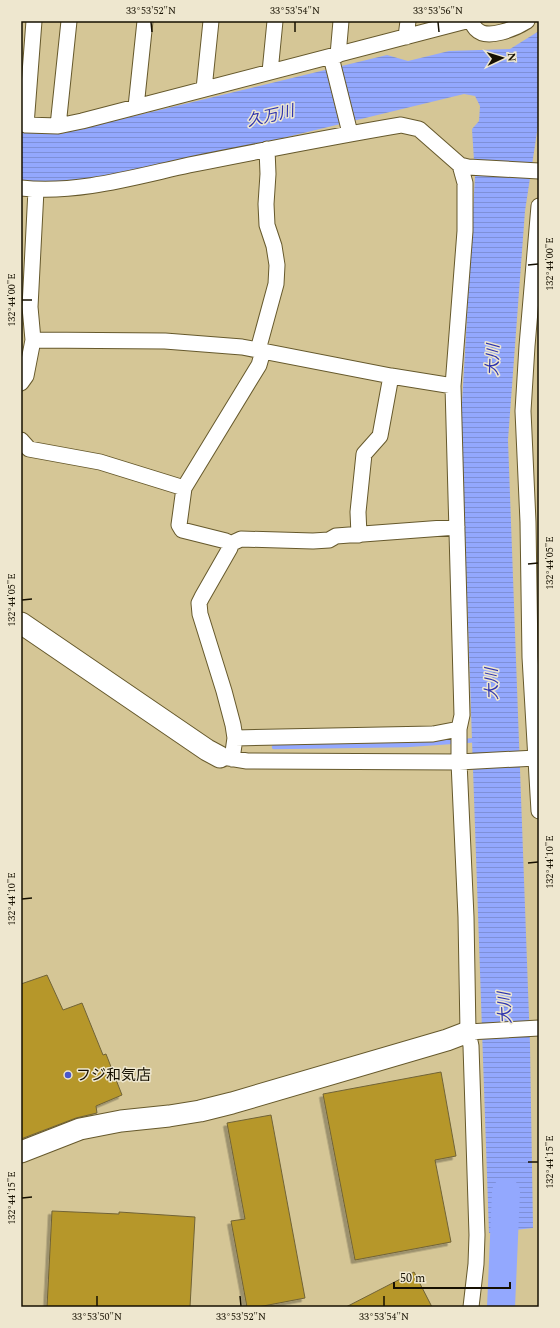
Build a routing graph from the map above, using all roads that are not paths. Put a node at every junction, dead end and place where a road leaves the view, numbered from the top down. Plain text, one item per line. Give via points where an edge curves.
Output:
1 (34, 21) edge
2 (68, 21) edge
3 (145, 21) edge
4 (211, 21) edge
5 (275, 21) edge
6 (341, 21) edge
7 (408, 21) edge
8 (466, 21) edge
9 (471, 21) edge
10 (527, 21) edge
11 (406, 37) junction
12 (334, 59) junction
13 (270, 72) junction
14 (204, 89) junction
15 (136, 107) junction
16 (24, 124) edge
17 (58, 126) junction
18 (349, 130) junction
19 (267, 149) junction
20 (464, 166) junction
21 (538, 171) edge
22 (21, 188) edge
23 (36, 190) junction
24 (539, 206) edge
25 (33, 340) junction
26 (261, 351) junction
27 (391, 376) junction
28 (21, 383) edge
29 (453, 386) junction
30 (24, 447) edge
31 (184, 488) junction
32 (457, 527) junction
33 (359, 535) junction
34 (228, 545) junction
35 (21, 623) edge
36 (535, 657) edge
37 (459, 731) junction
38 (235, 738) junction
39 (226, 758) junction
40 (533, 758) junction
41 (461, 759) junction
42 (539, 811) edge
43 (539, 1028) edge
44 (471, 1032) junction
45 (21, 1152) edge
46 (471, 1307) edge

1 - 16 street
2 - 17 street
3 - 15 street
4 - 14 street
5 - 13 street
6 - 12 street
7 - 11 street
8 - 11 street
9 - 10 street via 476,30 490,34 512,29
11 - 12 street
12 - 13 street
12 - 18 street
13 - 14 street
14 - 15 street
15 - 17 street
16 - 17 street
18 - 19 street
18 - 20 street via 400,124 419,129
19 - 23 street via 91,186
19 - 26 street via 267,225 277,265 276,284
20 - 21 street
20 - 29 street via 465,231
22 - 23 street
23 - 25 street via 30,307
24 - 36 street via 523,411
25 - 26 street via 165,341 242,347
25 - 28 street via 28,370
26 - 27 street
26 - 31 street via 259,365
27 - 29 street
27 - 33 street via 380,436 364,454 358,512
29 - 32 street
30 - 31 street via 100,462
31 - 34 street via 179,525 182,530 226,541
32 - 33 street
32 - 37 street via 462,715
33 - 34 street via 313,541 241,539
34 - 38 street via 230,548 202,597 199,608
35 - 39 street via 207,750
36 - 40 street
37 - 38 street via 432,734
37 - 41 street
38 - 39 street
39 - 41 street via 247,761
40 - 41 street
40 - 42 street
41 - 44 street
43 - 44 street
44 - 45 street via 232,1103 169,1116 80,1129
44 - 46 street via 477,1235

